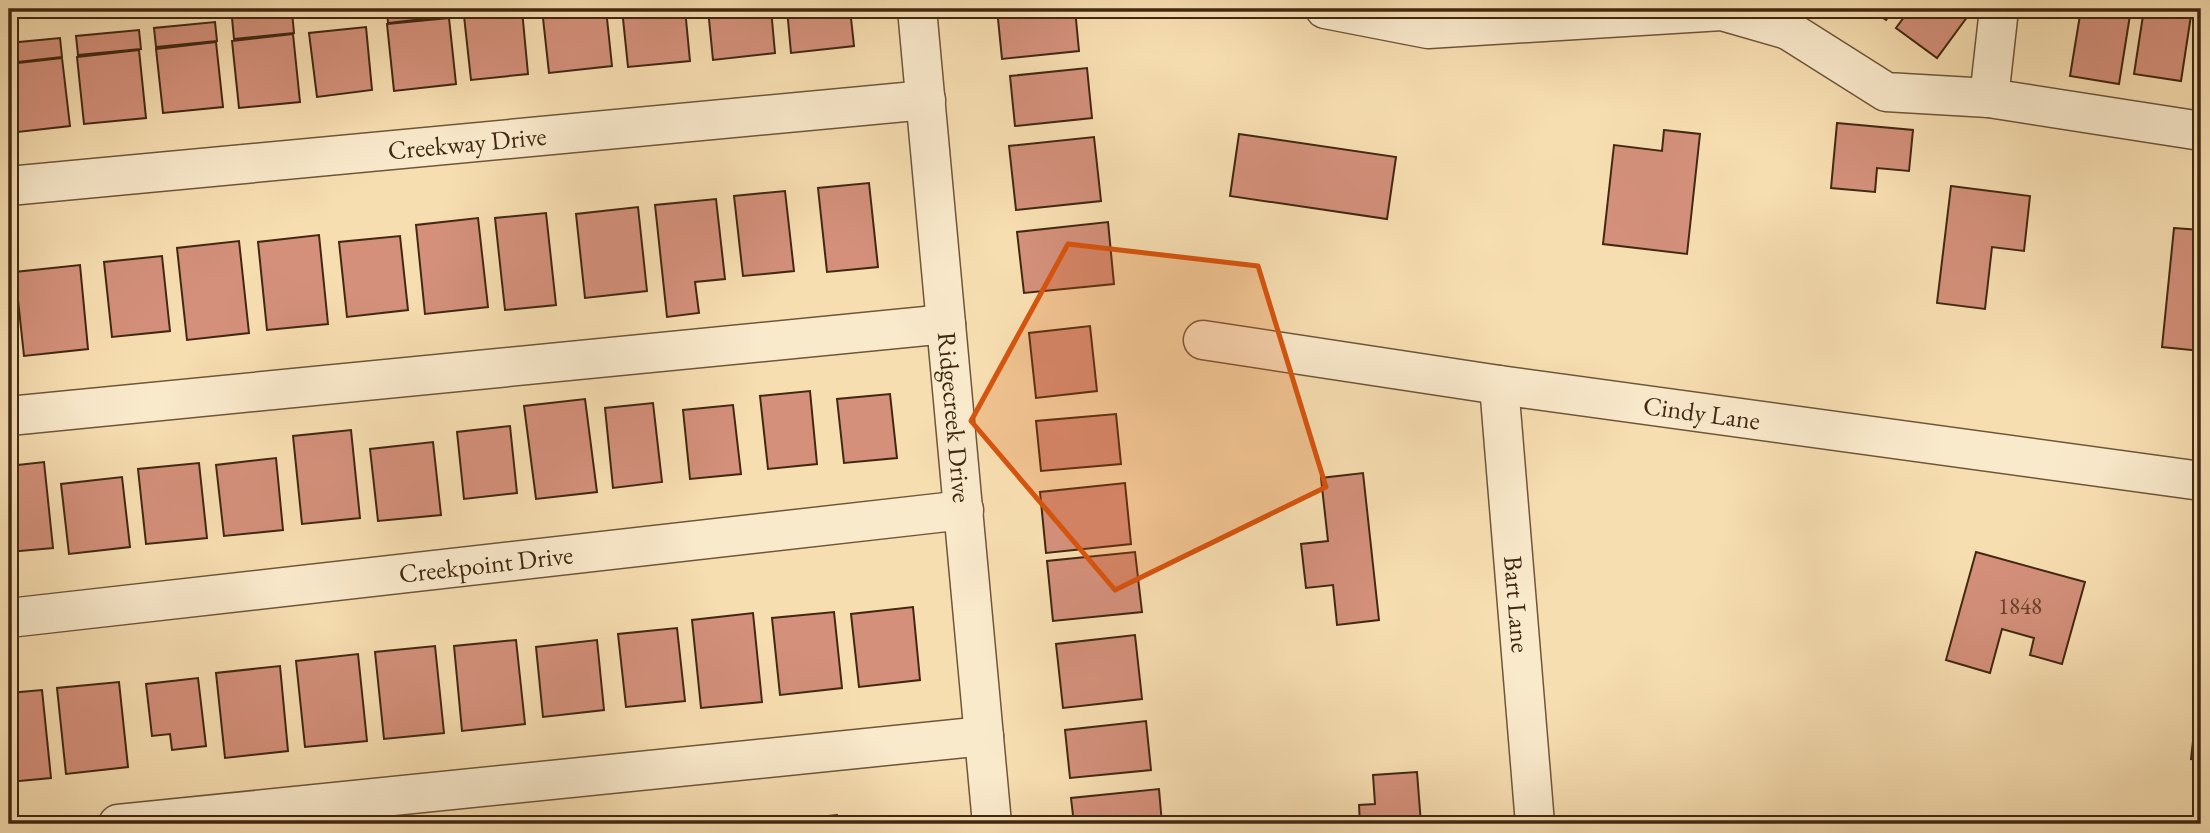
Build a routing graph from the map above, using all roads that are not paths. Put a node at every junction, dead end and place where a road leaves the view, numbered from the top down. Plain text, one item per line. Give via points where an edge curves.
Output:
1 (917, 9) edge
2 (1325, 9) edge
3 (1999, 9) edge
4 (1781, 20) edge
5 (1989, 98) junction
6 (926, 100) junction
7 (2201, 131) edge
8 (9, 186) edge
9 (946, 324) junction
10 (1203, 340) dead end
11 (1499, 385) junction
12 (9, 416) edge
13 (2201, 481) edge
14 (964, 510) junction
15 (9, 618) edge
16 (984, 736) junction
17 (118, 824) edge
18 (992, 824) edge
19 (1535, 824) edge

1 - 6 street, Ridgecreek Drive
2 - 4 street via 1428,29 1722,11
3 - 5 street
4 - 5 street via 1886,92
5 - 7 street
6 - 8 street, Creekway Drive
6 - 9 street, Ridgecreek Drive
9 - 12 street
9 - 14 street, Ridgecreek Drive
10 - 11 street, Cindy Lane
11 - 13 street, Cindy Lane
11 - 19 street, Bart Lane
14 - 15 street, Creekpoint Drive
14 - 16 street, Ridgecreek Drive
16 - 17 street
16 - 18 street, Ridgecreek Drive

